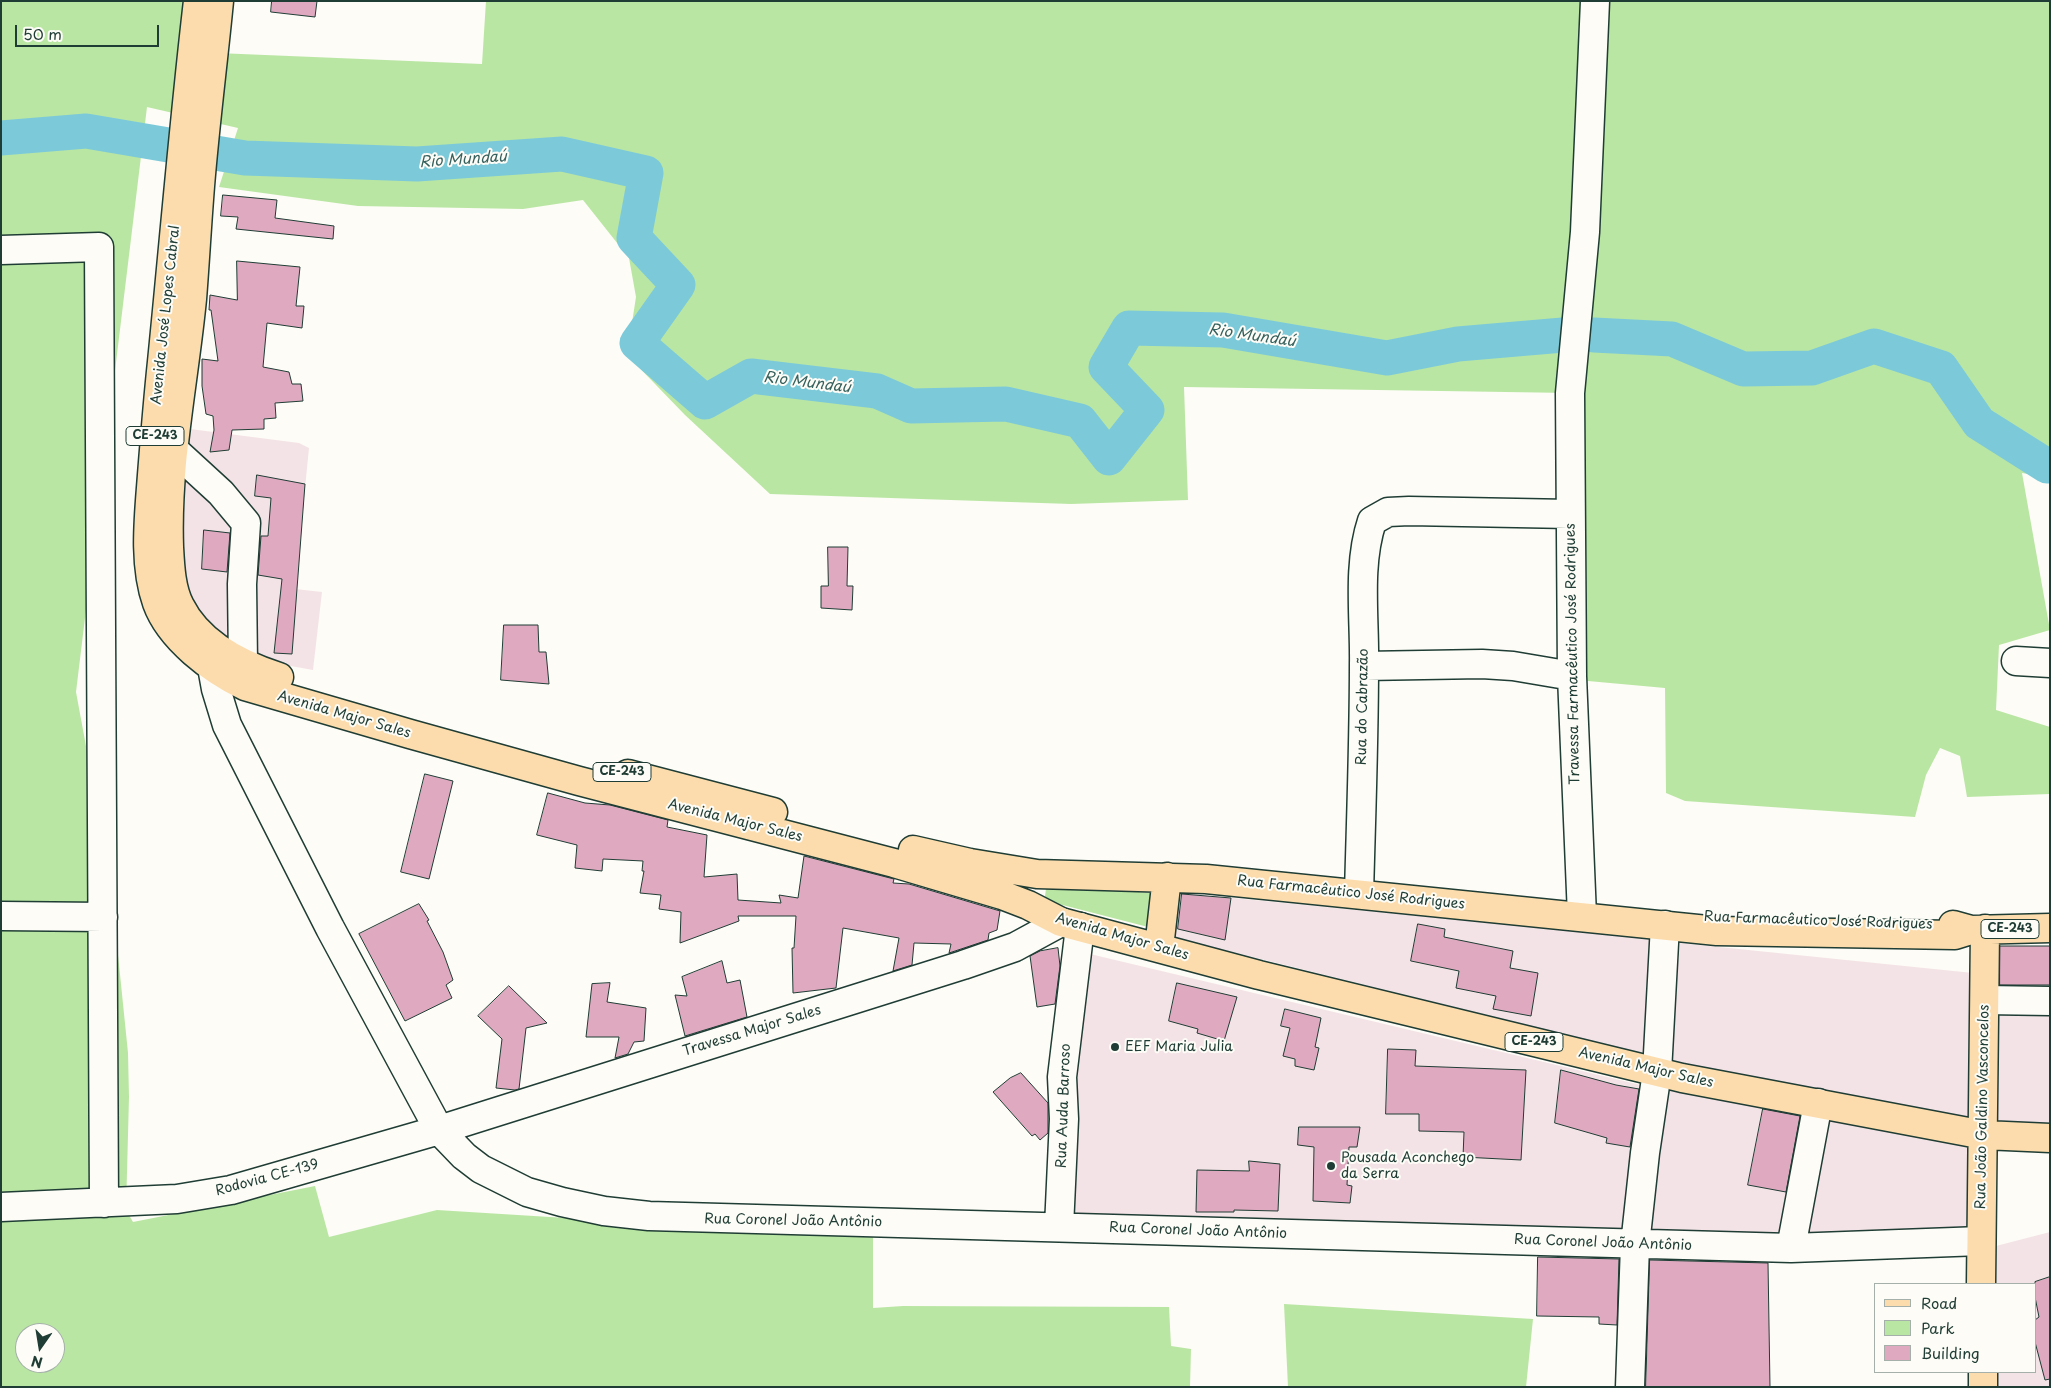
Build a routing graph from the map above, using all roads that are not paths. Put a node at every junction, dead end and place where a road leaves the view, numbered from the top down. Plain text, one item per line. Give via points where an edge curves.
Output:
1 (198, 1) edge
2 (220, 1) edge
3 (1595, 1) edge
4 (196, 124) junction
5 (1, 250) edge
6 (164, 448) junction
7 (1570, 514) junction
8 (214, 657) junction
9 (2016, 661) dead end
10 (2050, 662) edge
11 (242, 663) junction
12 (1364, 666) junction
13 (1572, 676) junction
14 (789, 826) junction
15 (1036, 874) junction
16 (1167, 877) junction
17 (1359, 894) junction
18 (1028, 905) junction
19 (1, 916) edge
20 (1582, 916) junction
21 (103, 918) junction
22 (1070, 925) junction
23 (1665, 925) junction
24 (2050, 928) edge
25 (1978, 930) junction
26 (1159, 948) junction
27 (1985, 1000) junction
28 (2050, 1001) edge
29 (1657, 1072) junction
30 (1818, 1103) junction
31 (439, 1130) junction
32 (1984, 1135) junction
33 (2050, 1138) edge
34 (104, 1203) junction
35 (1, 1208) edge
36 (1059, 1227) junction
37 (1981, 1241) junction
38 (1635, 1244) junction
39 (1791, 1248) junction
40 (1982, 1283) edge
41 (1983, 1373) edge
42 (1630, 1387) edge
43 (1984, 1387) edge

1 - 4 main road, Avenida José Lopes Cabral
2 - 4 main road, Avenida José Lopes Cabral
3 - 7 street, Travessa Farmacêutico José Rodrigues via 1584,232 1570,393
4 - 6 main road, Avenida José Lopes Cabral / CE-243 via 190,184 192,300
5 - 21 street via 99,247
6 - 8 main road, Avenida José Lopes Cabral / CE-243 via 173,587 179,605
6 - 11 street via 220,493 246,523
7 - 12 street, Rua do Cabrazão via 1409,511 1388,512 1372,522 1366,539
7 - 13 street, Travessa Farmacêutico José Rodrigues
8 - 11 main road, Avenida Major Sales / CE-243 via 228,656
8 - 14 main road, Avenida Major Sales / CE-243 via 246,686 289,700 560,776
8 - 31 street, Rua Coronel João Antônio via 216,689 240,752
9 - 10 street
11 - 14 main road, Avenida Major Sales / CE-243 via 296,683
12 - 13 street via 1482,664
12 - 17 street, Rua do Cabrazão
13 - 20 street, Travessa Farmacêutico José Rodrigues
14 - 15 main road, Avenida Major Sales / CE-243
14 - 18 main road, Avenida Major Sales / CE-243
15 - 16 main road, Rua Farmacêutico José Rodrigues / CE-243
15 - 18 main road
16 - 17 main road, Rua Farmacêutico José Rodrigues / CE-243
16 - 26 main road
17 - 20 main road, Rua Farmacêutico José Rodrigues / CE-243
18 - 22 main road, Avenida Major Sales / CE-243
19 - 21 street
20 - 23 main road, Rua Farmacêutico José Rodrigues / CE-243
21 - 34 street
22 - 26 main road, Avenida Major Sales / CE-243
22 - 31 street, Travessa Major Sales via 963,965
22 - 36 street, Rua Auda Barroso
23 - 25 main road, Rua Farmacêutico José Rodrigues / CE-243 via 1717,931 1954,935
23 - 25 main road, Rua Farmacêutico José Rodrigues / CE-243 via 1696,918 1950,924
23 - 29 street
24 - 25 main road, Rua Farmacêutico José Rodrigues / CE-243
25 - 27 main road, Rua João Galdino Vasconcelos
26 - 29 main road, Avenida Major Sales / CE-243
27 - 28 street
27 - 32 main road, Rua João Galdino Vasconcelos
29 - 30 main road, Avenida Major Sales / CE-243
29 - 38 street
30 - 32 main road, Avenida Major Sales / CE-243
30 - 39 street
31 - 34 street, Rodovia CE-139 via 231,1190 177,1199
31 - 36 street, Rua Coronel João Antônio via 464,1156 502,1180 527,1192 604,1211 701,1218
32 - 33 main road, Avenida Major Sales / CE-243
32 - 37 main road, Rua João Galdino Vasconcelos
34 - 35 street, Rodovia CE-139
36 - 38 street, Rua Coronel João Antônio
37 - 39 street, Rua Coronel João Antônio
37 - 40 main road, Rua João Galdino Vasconcelos
38 - 39 street, Rua Coronel João Antônio
38 - 42 street
41 - 43 main road

